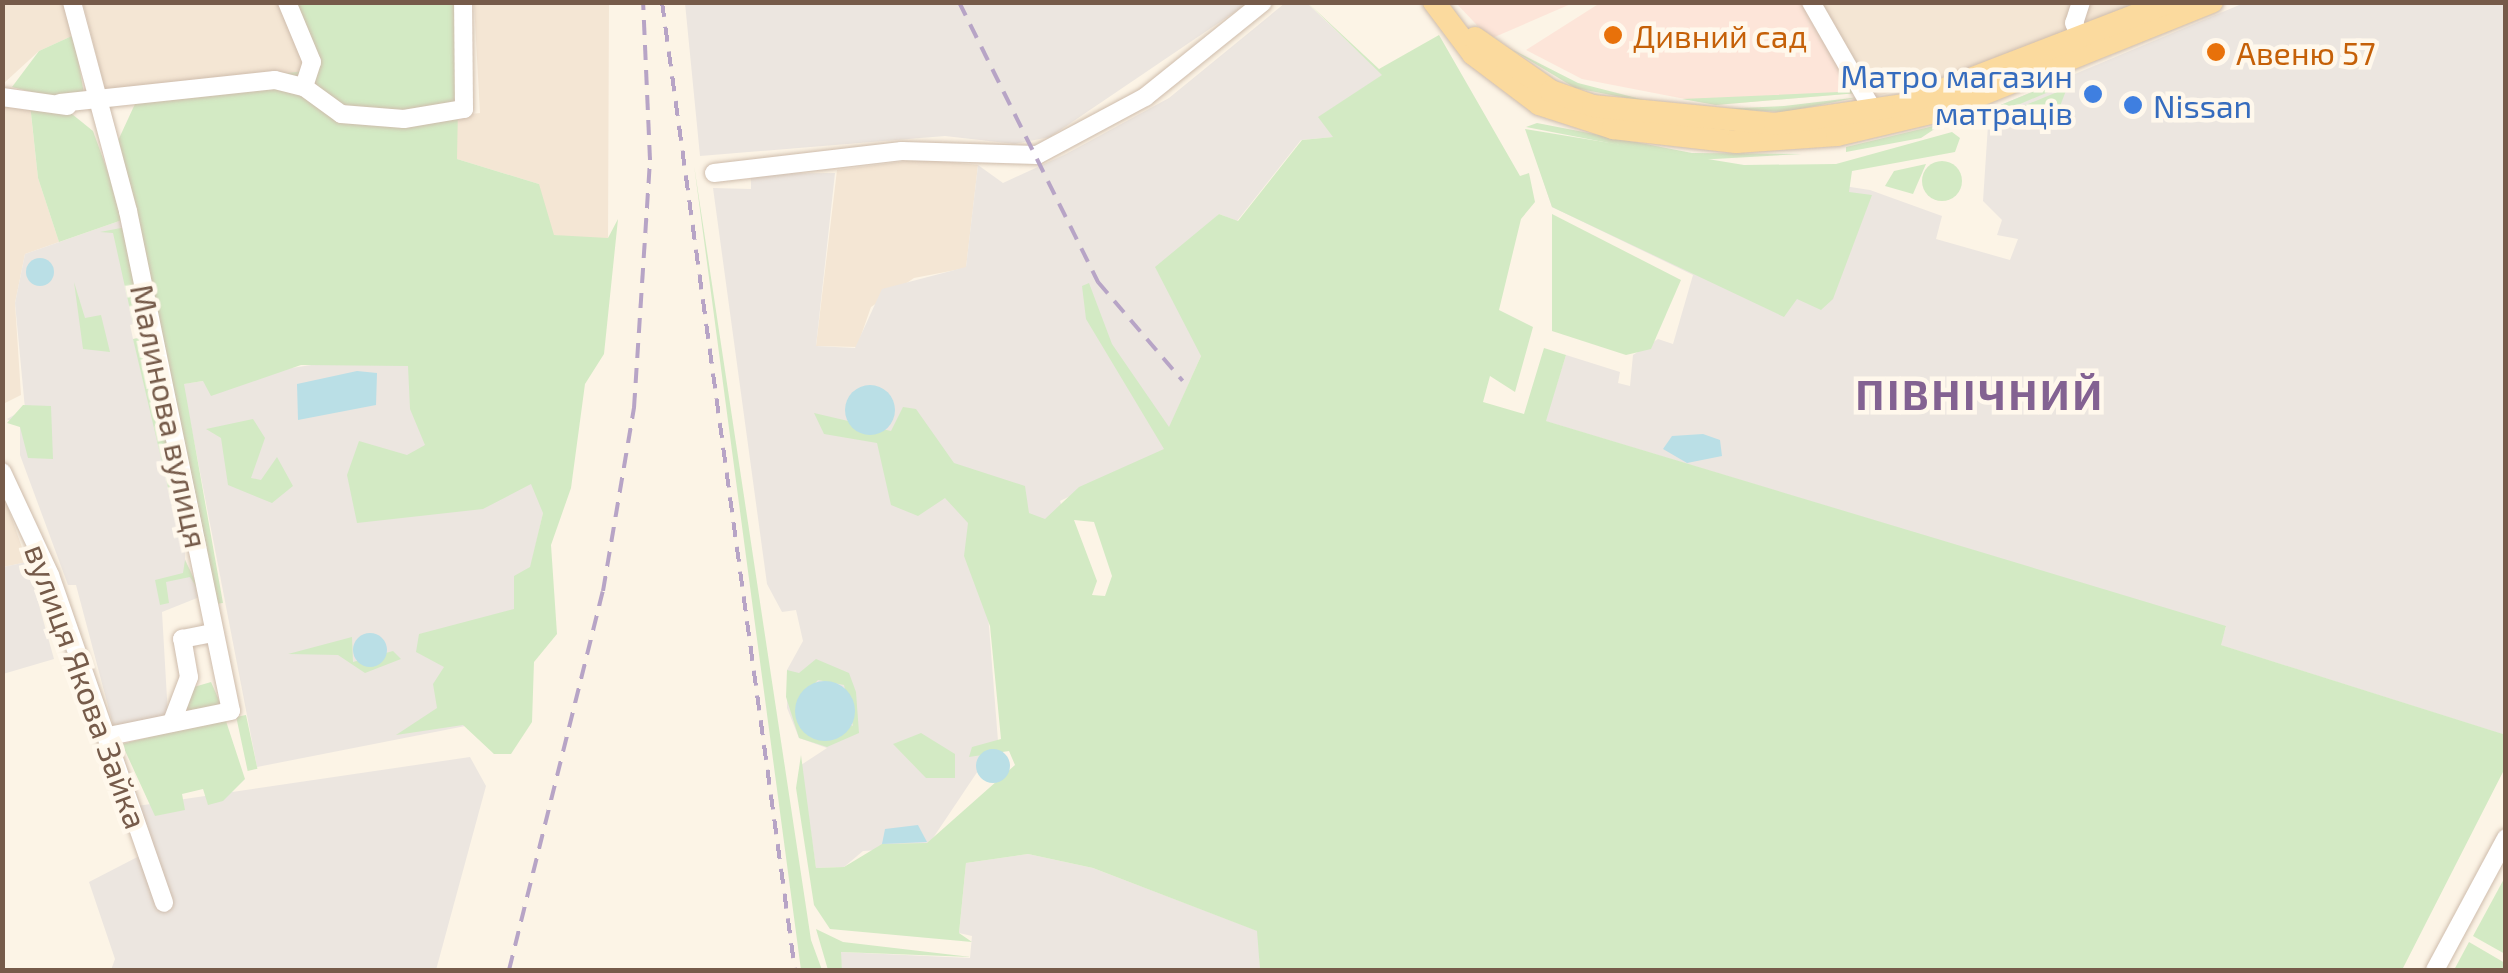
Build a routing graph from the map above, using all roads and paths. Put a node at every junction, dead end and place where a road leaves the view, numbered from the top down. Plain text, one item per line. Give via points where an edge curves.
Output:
1 (72, 2) edge
2 (287, 2) edge
3 (463, 2) edge
4 (1263, 2) edge
5 (1434, 2) edge
6 (1449, 2) edge
7 (1811, 2) edge
8 (2081, 2) edge
9 (2170, 2) edge
10 (2212, 2) edge
11 (2082, 40) junction
12 (304, 87) junction
13 (2, 96) edge
14 (97, 98) junction
15 (60, 103) junction
16 (1874, 112) junction
17 (103, 132) junction
18 (714, 173) dead end
19 (2, 472) edge
20 (214, 633) junction
21 (221, 670) junction
22 (188, 676) junction
23 (172, 722) junction
24 (110, 736) junction
25 (2506, 838) edge
26 (164, 903) dead end
27 (2435, 970) edge

1 - 14 street, Малинова вулиця
2 - 12 street via 312,62
3 - 12 street via 464,109 352,116
4 - 18 street via 1145,97 1037,155 919,150
5 - 10 main road via 1473,54 1539,104 1613,128 1736,142 1930,114
6 - 16 main road via 1484,45 1593,106 1717,125
7 - 16 street
8 - 11 street via 2074,23
9 - 11 main road
11 - 16 main road
12 - 14 street via 256,80
13 - 15 street
14 - 15 street
14 - 17 street, Малинова вулиця
15 - 17 street
17 - 20 street, Малинова вулиця via 128,211
19 - 24 street, вулиця Якова Зайка
20 - 21 street, Малинова вулиця
20 - 22 street via 182,639
21 - 22 street
21 - 23 street, Малинова вулиця via 231,711
22 - 23 street
23 - 24 street, Малинова вулиця
24 - 26 street, вулиця Якова Зайка
25 - 27 street

